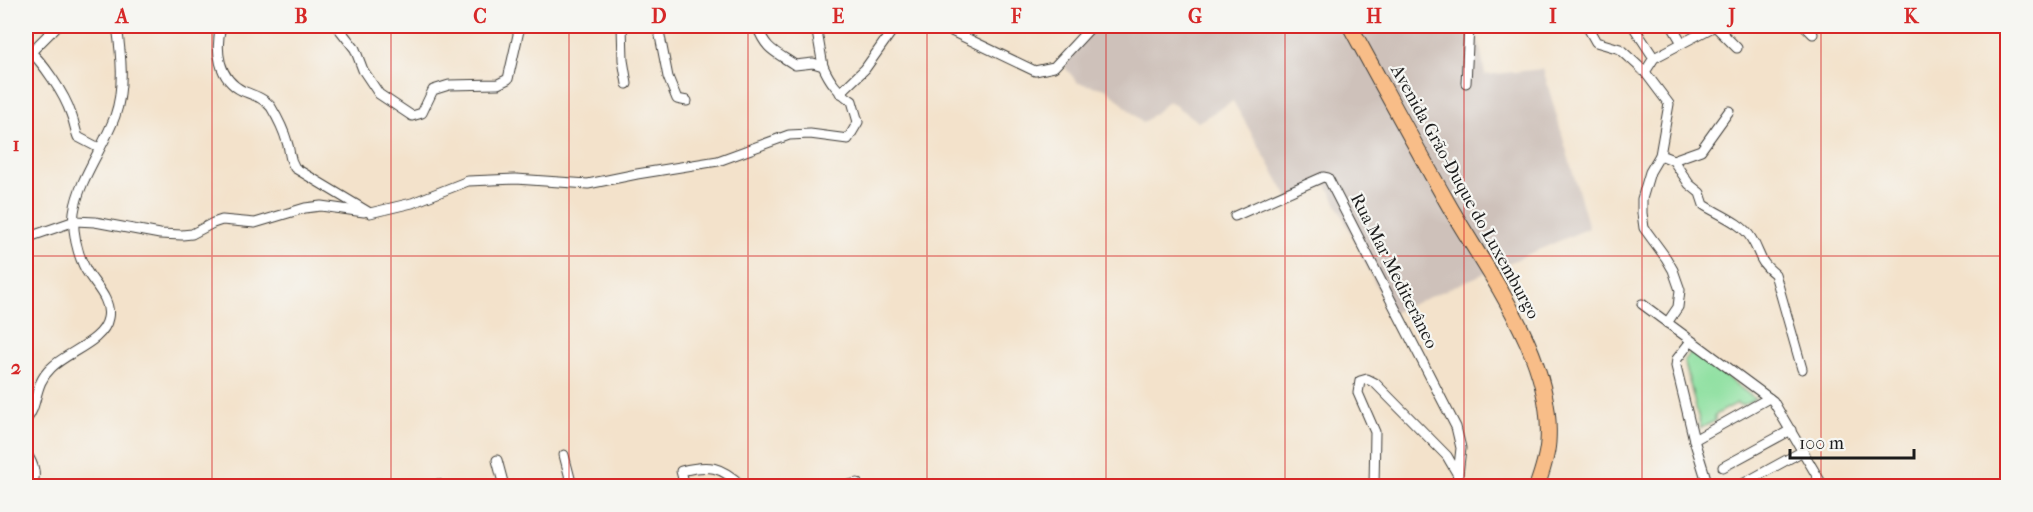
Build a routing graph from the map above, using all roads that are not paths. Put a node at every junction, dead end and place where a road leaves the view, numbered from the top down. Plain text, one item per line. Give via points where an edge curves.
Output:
1 (57, 26) edge
2 (117, 26) edge
3 (221, 26) edge
4 (337, 26) edge
5 (519, 26) edge
6 (622, 26) edge
7 (658, 26) edge
8 (757, 26) edge
9 (816, 26) edge
10 (898, 26) edge
11 (941, 26) edge
12 (1092, 26) edge
13 (1350, 26) edge
14 (1469, 26) edge
15 (1587, 26) edge
16 (1633, 26) edge
17 (1672, 26) edge
18 (1805, 26) edge
19 (1813, 34) dead end
20 (1682, 43) junction
21 (1737, 48) dead end
22 (27, 53) edge
23 (1654, 58) junction
24 (823, 66) junction
25 (1645, 72) junction
26 (1466, 82) dead end
27 (627, 84) dead end
28 (840, 93) junction
29 (687, 101) dead end
30 (1729, 111) dead end
31 (99, 148) junction
32 (1660, 155) junction
33 (1673, 160) junction
34 (370, 213) junction
35 (1235, 216) dead end
36 (75, 221) junction
37 (26, 238) edge
38 (1642, 304) dead end
39 (1667, 323) junction
40 (1691, 341) junction
41 (1802, 369) dead end
42 (1769, 398) junction
43 (26, 420) edge
44 (1791, 430) junction
45 (1694, 440) junction
46 (1803, 451) junction
47 (26, 453) edge
48 (564, 455) dead end
49 (497, 460) dead end
50 (1723, 467) dead end
51 (1458, 475) junction
52 (857, 483) dead end
53 (1703, 484) edge
54 (31, 486) edge
55 (504, 486) edge
56 (572, 486) edge
57 (685, 486) edge
58 (742, 486) edge
59 (844, 486) edge
60 (1374, 486) edge
61 (1456, 486) edge
62 (1537, 486) edge
63 (1721, 486) edge
64 (1739, 486) edge
65 (1823, 486) edge

1 - 22 street
2 - 31 street via 121,85 116,114
3 - 34 street via 219,52 223,75 270,106 296,168
4 - 5 street via 356,49 363,70 379,94 412,116 422,113 434,90 449,85 498,84 508,79
6 - 27 street
7 - 29 street via 668,77 677,99
8 - 24 street via 763,42 795,65
9 - 24 street
10 - 28 street via 865,69
11 - 12 street via 1035,71 1054,67
13 - 62 main road, Avenida Grão-Duque do Luxemburgo via 1454,215 1512,308 1531,353 1547,413 1548,443
14 - 26 street
15 - 25 street via 1596,42 1620,49
16 - 23 street
17 - 20 street
18 - 19 street
20 - 21 street via 1715,26
20 - 23 street
22 - 31 street via 60,93 78,137
23 - 25 street
24 - 28 street
25 - 32 street via 1669,104
28 - 34 street via 852,101 858,122 848,139 789,135 718,161 588,184 516,179 468,181 412,203
30 - 33 street via 1701,150
31 - 36 street via 74,212
32 - 33 street
32 - 39 street via 1642,199 1642,224 1670,264 1680,290 1678,307
33 - 41 street via 1700,193 1704,205 1740,226 1751,237 1763,264 1775,274
34 - 36 street via 321,206 255,224 222,220 182,235
35 - 51 street, Rua Mar Mediterâneo via 1328,178 1456,428 1461,448
36 - 37 street
36 - 43 street via 80,255 107,303 109,316 106,325 89,342 52,366 43,377
38 - 39 street
39 - 40 street
40 - 42 street
40 - 45 street via 1676,362
42 - 44 street
42 - 45 street
44 - 46 street
44 - 50 street
45 - 53 street
46 - 64 street
46 - 65 street
47 - 54 street via 33,463
48 - 56 street
49 - 55 street
51 - 60 street via 1447,456 1367,379 1360,381 1359,393 1375,432
51 - 61 street
52 - 59 street
53 - 63 street
57 - 58 street via 681,471 699,467 722,470

